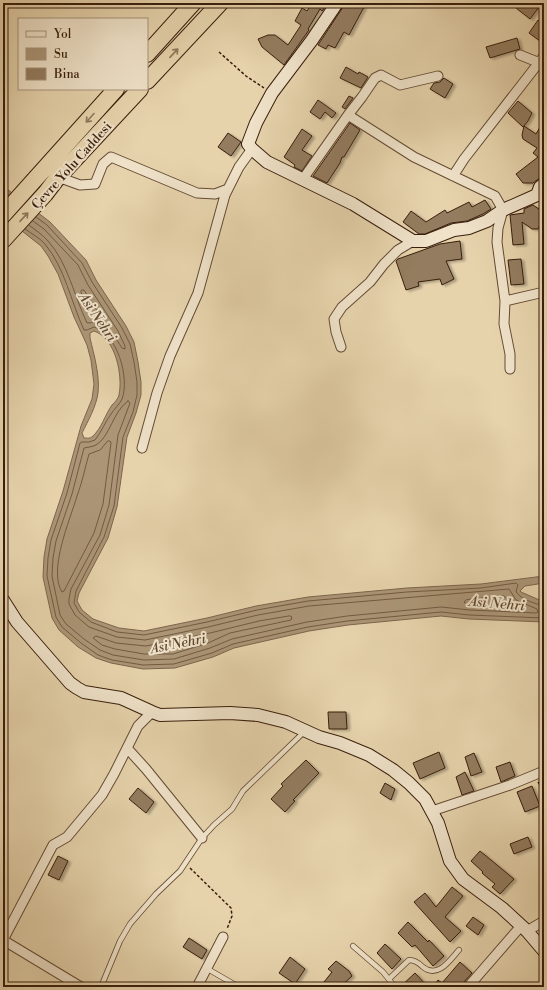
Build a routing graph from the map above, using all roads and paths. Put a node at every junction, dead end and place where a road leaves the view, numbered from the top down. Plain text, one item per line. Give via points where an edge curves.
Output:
1 (193, 3) edge
2 (220, 3) edge
3 (337, 3) edge
4 (219, 52) dead end
5 (148, 53) edge
6 (520, 55) dead end
7 (542, 59) edge
8 (438, 76) dead end
9 (148, 80) edge
10 (115, 90) edge
11 (139, 90) edge
12 (272, 93) junction
13 (348, 115) junction
14 (252, 149) junction
15 (453, 176) junction
16 (58, 177) junction
17 (303, 179) junction
18 (544, 184) edge
19 (228, 189) junction
20 (540, 196) edge
21 (503, 210) junction
22 (3, 215) edge
23 (3, 240) edge
24 (413, 241) junction
25 (544, 292) edge
26 (506, 301) junction
27 (341, 347) dead end
28 (510, 369) dead end
29 (142, 448) dead end
30 (3, 600) edge
31 (152, 712) junction
32 (306, 730) junction
33 (127, 748) junction
34 (544, 771) edge
35 (432, 811) junction
36 (202, 838) junction
37 (186, 863) junction
38 (544, 921) edge
39 (524, 929) junction
40 (223, 937) joint
41 (3, 940) edge
42 (353, 946) dead end
43 (459, 950) dead end
44 (544, 951) edge
45 (206, 968) junction
46 (389, 979) junction
47 (81, 987) edge
48 (101, 987) edge
49 (196, 987) edge
50 (239, 987) edge
51 (395, 987) edge
52 (468, 987) edge

1 - 5 highway
9 -> 2 highway
3 - 12 street
4 - 12 path via 246,76
6 - 7 street
7 - 15 street
8 - 13 street via 400,85 381,76 375,78
10 -> 22 highway, Çevre Yolu Caddesi
11 - 16 highway, Çevre Yolu Caddesi
12 - 14 street via 248,144
13 - 15 street via 414,157
13 - 17 street
14 - 17 street via 267,162
14 - 19 street
15 - 21 street via 495,196
16 - 19 street via 80,185 94,184 103,164 111,157 197,193 215,194
23 -> 16 highway, Çevre Yolu Caddesi
17 - 24 street via 353,204
18 - 20 street via 540,187
19 - 29 street via 198,293 170,356
20 - 21 street
21 - 24 street via 487,221 469,228 454,230 426,241
21 - 26 street via 497,242
24 - 27 street via 398,250 370,282 342,307 334,319
25 - 26 street
26 - 28 street via 504,324
30 - 31 street via 22,628 70,683 84,692 121,698
31 - 32 street via 170,715 244,713 280,720
31 - 33 street via 138,726
32 - 35 street via 358,750 381,762 409,783 425,799
32 - 36 lane via 243,791 232,809
33 - 36 street
33 - 41 street via 102,795 67,836 53,845
34 - 35 street
35 - 39 street via 450,861 463,879 502,908
36 - 37 lane
37 - 40 path via 231,908 232,918
37 - 48 lane via 130,924
38 - 39 street
39 - 44 street
39 - 52 street
40 - 45 street
41 - 47 street
42 - 46 lane
43 - 46 lane via 440,969 427,970 416,961 409,960
45 - 49 street
45 - 50 lane
46 - 51 lane

